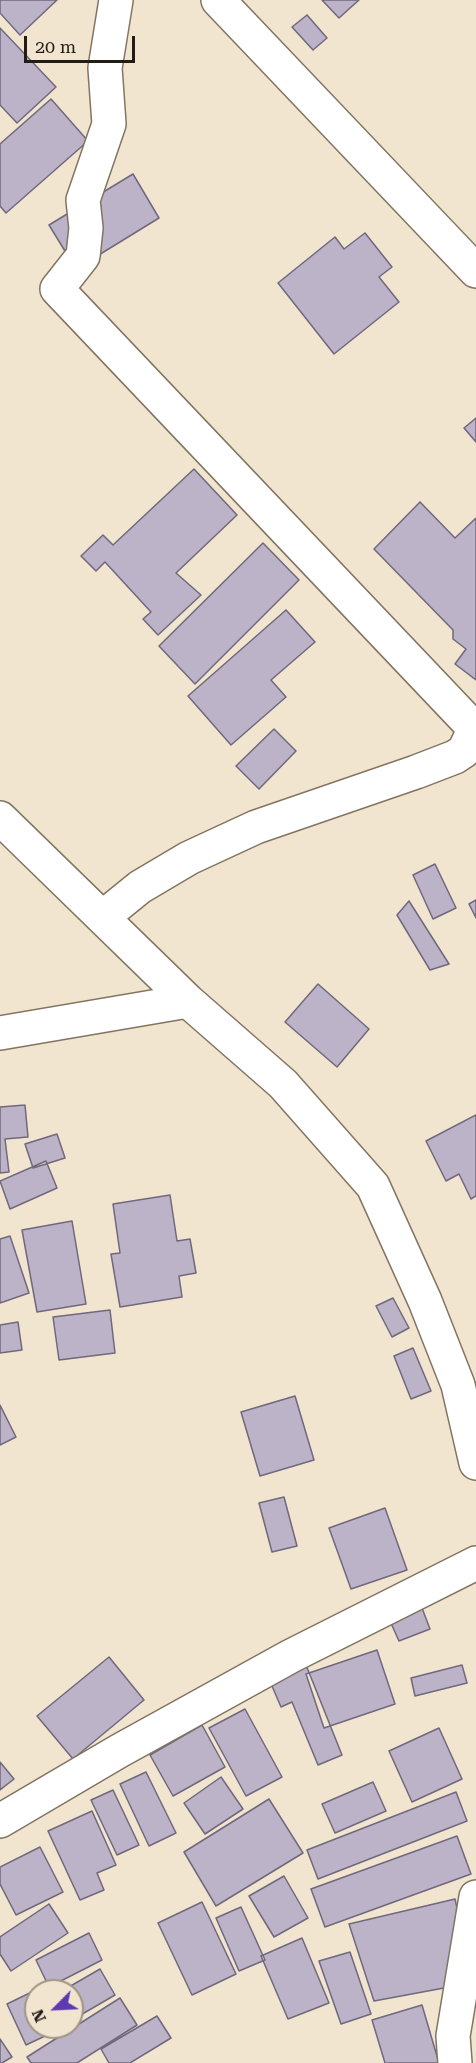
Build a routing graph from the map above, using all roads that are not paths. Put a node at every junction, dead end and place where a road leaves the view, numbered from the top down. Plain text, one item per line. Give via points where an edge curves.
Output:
1 (116, 0) edge
2 (218, 0) edge
3 (476, 272) edge
4 (0, 818) edge
5 (103, 917) junction
6 (188, 1001) junction
7 (0, 1033) edge
8 (476, 1463) edge
9 (476, 1563) edge
10 (0, 1821) edge
11 (476, 1897) edge
12 (455, 2063) edge

1 - 5 street via 105,68 109,124 83,200 83,256 57,289 471,725 473,732 464,751 455,757 256,826 189,858 140,887
2 - 3 street
4 - 5 street
5 - 6 street
6 - 7 street
6 - 8 street via 283,1083 373,1186 458,1385
9 - 10 street via 291,1656
11 - 12 street via 453,2036

